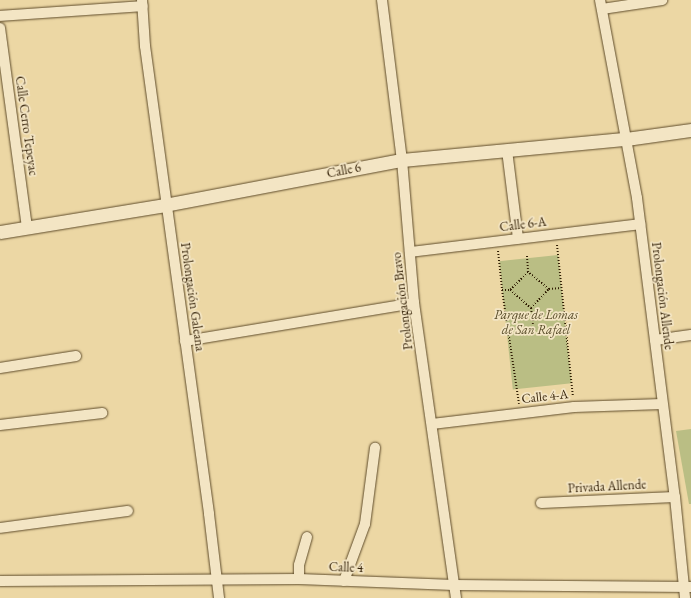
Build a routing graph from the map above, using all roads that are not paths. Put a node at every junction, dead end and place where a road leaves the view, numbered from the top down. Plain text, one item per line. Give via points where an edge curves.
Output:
1 (382, 0) edge
2 (662, 0) edge
3 (143, 3) edge
4 (601, 5) edge
5 (0, 16) edge
6 (0, 33) edge
7 (691, 130) edge
8 (626, 139) junction
9 (507, 150) junction
10 (402, 160) junction
11 (165, 205) junction
12 (640, 224) junction
13 (27, 228) junction
14 (0, 232) edge
15 (518, 238) junction
16 (410, 252) junction
17 (414, 303) junction
18 (691, 335) edge
19 (185, 340) junction
20 (655, 340) junction
21 (76, 356) dead end
22 (0, 368) edge
23 (662, 404) junction
24 (102, 413) dead end
25 (432, 424) junction
26 (0, 425) edge
27 (374, 448) dead end
28 (675, 497) junction
29 (541, 503) dead end
30 (128, 511) dead end
31 (0, 528) edge
32 (307, 536) dead end
33 (299, 579) junction
34 (217, 580) junction
35 (0, 581) edge
36 (344, 581) junction
37 (454, 585) junction
38 (688, 587) edge
39 (219, 598) edge
40 (456, 598) edge
41 (685, 598) edge

1 - 10 street, Prolongación Bravo
2 - 4 street
3 - 5 street
3 - 11 street, Prolongación Galeana via 145,46
4 - 8 street, Prolongación Allende
6 - 13 street, Calle Cerro Tepeyac
7 - 8 street, Calle 6
8 - 9 street, Calle 6
8 - 12 street, Prolongación Allende
9 - 10 street, Calle 6
9 - 15 street
10 - 11 street, Calle 6
10 - 16 street, Prolongación Bravo
11 - 13 street, Calle 6
11 - 19 street, Prolongación Galeana
12 - 15 street, Calle 6-A
12 - 20 street, Prolongación Allende
13 - 14 street, Calle 6
15 - 16 street, Calle 6-A
16 - 17 street, Prolongación Bravo
17 - 19 street
17 - 25 street, Prolongación Bravo
18 - 20 street
19 - 34 street, Prolongación Galeana
20 - 23 street, Prolongación Allende
21 - 22 street
23 - 25 street, Calle 4-A via 574,407
23 - 28 street, Prolongación Allende
24 - 26 street
25 - 37 street, Prolongación Bravo
27 - 36 street via 365,524
28 - 29 street, Privada Allende
28 - 38 street, Prolongación Allende
30 - 31 street
32 - 33 street
33 - 34 street, Calle 4
33 - 36 street, Calle 4
34 - 35 street, Calle 4
34 - 39 street, Prolongación Galeana
36 - 37 street, Calle 4
37 - 38 street, Calle 4
37 - 40 street, Prolongación Bravo
38 - 41 street, Prolongación Allende

